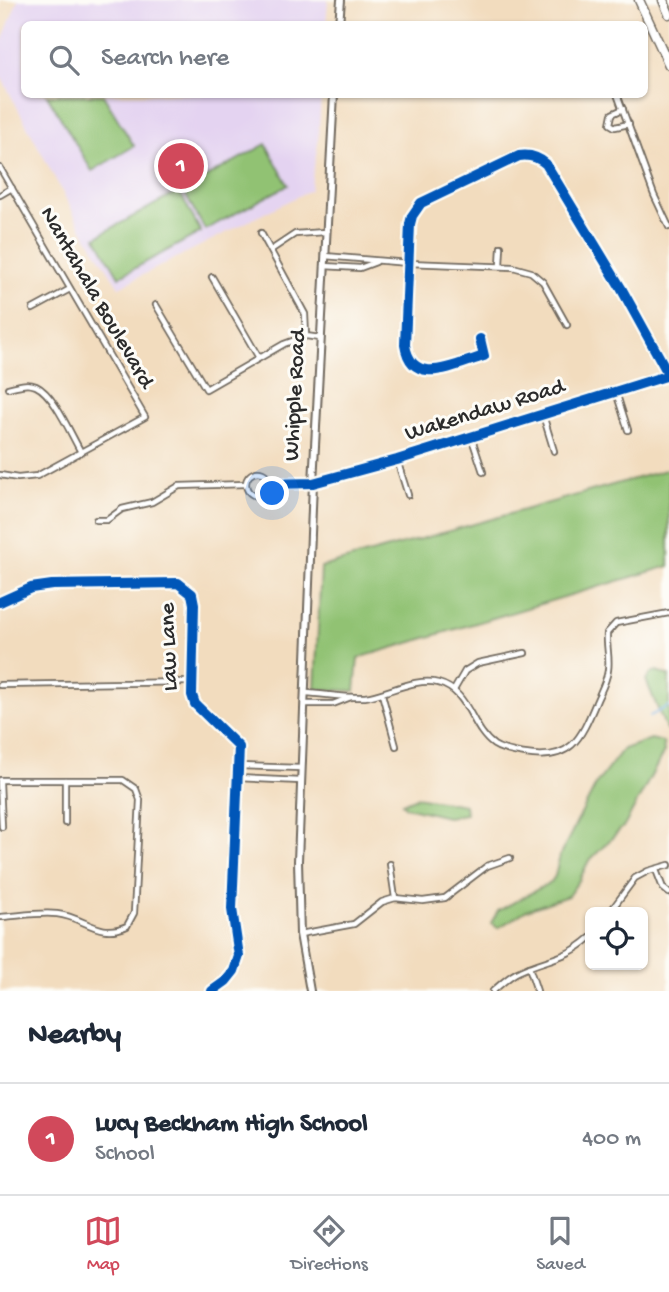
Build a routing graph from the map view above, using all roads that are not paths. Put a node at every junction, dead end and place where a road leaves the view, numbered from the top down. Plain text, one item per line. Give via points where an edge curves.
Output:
1 (341, 0) edge
2 (639, 0) edge
3 (663, 0) edge
4 (669, 14) edge
5 (339, 21) edge
6 (669, 65) edge
7 (334, 98) edge
8 (619, 98) edge
9 (623, 109) junction
10 (629, 124) junction
11 (0, 168) edge
12 (12, 188) junction
13 (0, 195) edge
14 (669, 227) edge
15 (325, 232) junction
16 (261, 233) dead end
17 (501, 247) dead end
18 (271, 250) junction
19 (324, 256) junction
20 (380, 261) junction
21 (408, 263) junction
22 (500, 265) junction
23 (324, 266) junction
24 (212, 277) dead end
25 (70, 289) junction
26 (156, 305) dead end
27 (33, 309) dead end
28 (567, 325) dead end
29 (306, 336) junction
30 (320, 338) junction
31 (480, 339) dead end
32 (259, 358) junction
33 (669, 375) edge
34 (8, 388) dead end
35 (616, 393) junction
36 (543, 415) junction
37 (628, 430) dead end
38 (471, 436) junction
39 (554, 451) dead end
40 (81, 452) junction
41 (397, 460) junction
42 (482, 472) dead end
43 (0, 475) edge
44 (313, 483) junction
45 (246, 484) junction
46 (270, 484) junction
47 (408, 495) dead end
48 (96, 520) dead end
49 (0, 602) edge
50 (669, 613) edge
51 (525, 653) dead end
52 (191, 682) junction
53 (0, 685) edge
54 (454, 690) junction
55 (306, 692) junction
56 (382, 694) junction
57 (352, 696) junction
58 (304, 705) junction
59 (396, 747) dead end
60 (239, 766) junction
61 (301, 768) junction
62 (239, 778) junction
63 (65, 780) junction
64 (0, 781) edge
65 (301, 782) junction
66 (65, 823) dead end
67 (2, 827) dead end
68 (510, 858) dead end
69 (390, 864) dead end
70 (669, 865) edge
71 (656, 870) junction
72 (669, 893) edge
73 (395, 898) junction
74 (614, 907) edge
75 (0, 917) edge
76 (300, 933) junction
77 (585, 942) edge
78 (529, 967) junction
79 (212, 991) edge
80 (310, 991) edge
81 (493, 991) edge
82 (537, 991) edge

1 - 5 main road
2 - 6 highway
3 - 4 highway
7 - 15 main road, Whipple Road
8 - 9 street
9 - 10 street
9 - 10 street via 612,114 610,124
10 - 14 street
11 - 12 street, Nantahala Boulevard
12 - 13 street
12 - 25 street, Nantahala Boulevard
15 - 18 street via 295,234
15 - 19 main road, Whipple Road
16 - 18 street
17 - 22 street
18 - 29 street via 306,314
19 - 20 street
19 - 23 main road, Whipple Road
20 - 21 street
20 - 23 street via 360,268
21 - 22 street
21 - 31 street via 405,345 412,365 433,371 484,356
21 - 33 street via 410,224 421,203 519,156 540,158
22 - 28 street via 531,272 543,282
23 - 30 main road, Whipple Road
24 - 32 street
25 - 27 street
25 - 40 street, Nantahala Boulevard via 145,417
26 - 32 street via 206,389
29 - 30 street
29 - 32 street
30 - 44 main road, Whipple Road
33 - 35 street, Wakendaw Road
34 - 40 street via 26,384 47,394
35 - 36 street, Wakendaw Road
35 - 37 street
36 - 38 street, Wakendaw Road
36 - 39 street
38 - 41 street, Wakendaw Road
38 - 42 street
40 - 43 street, Nantahala Boulevard via 37,476
41 - 44 street, Wakendaw Road
41 - 47 street
44 - 46 street, Wakendaw Road
44 - 55 main road, Whipple Road
45 - 46 street via 248,491 258,496 268,491
45 - 46 street via 252,473 260,472 268,476
45 - 48 street via 179,486 152,502
49 - 52 street, Law Lane via 52,585 178,583 192,594 194,604
50 - 54 street via 616,623 607,633 605,681 582,735 562,751 537,756 493,745
51 - 54 street via 478,663 465,671
52 - 53 street
52 - 60 street, Law Lane via 195,704 239,747
54 - 56 street via 437,682
55 - 57 street
55 - 58 main road, Whipple Road
56 - 57 street
56 - 59 street
57 - 58 street via 334,704
58 - 61 main road, Whipple Road
60 - 61 street
60 - 62 street, Law Lane
61 - 65 main road, Whipple Road
62 - 65 street
62 - 79 street, Law Lane via 232,909 239,956 234,971
63 - 64 street
63 - 66 street
63 - 75 street via 123,780 136,789 140,800 134,913 127,926 110,931 57,914
64 - 67 street
65 - 76 main road, Whipple Road
68 - 73 street via 487,866 445,898
69 - 73 street
70 - 71 street
71 - 72 street
71 - 74 street via 635,878
73 - 76 street via 382,902 354,924
76 - 80 main road, Whipple Road
77 - 78 street via 571,953
78 - 81 street
78 - 82 street

